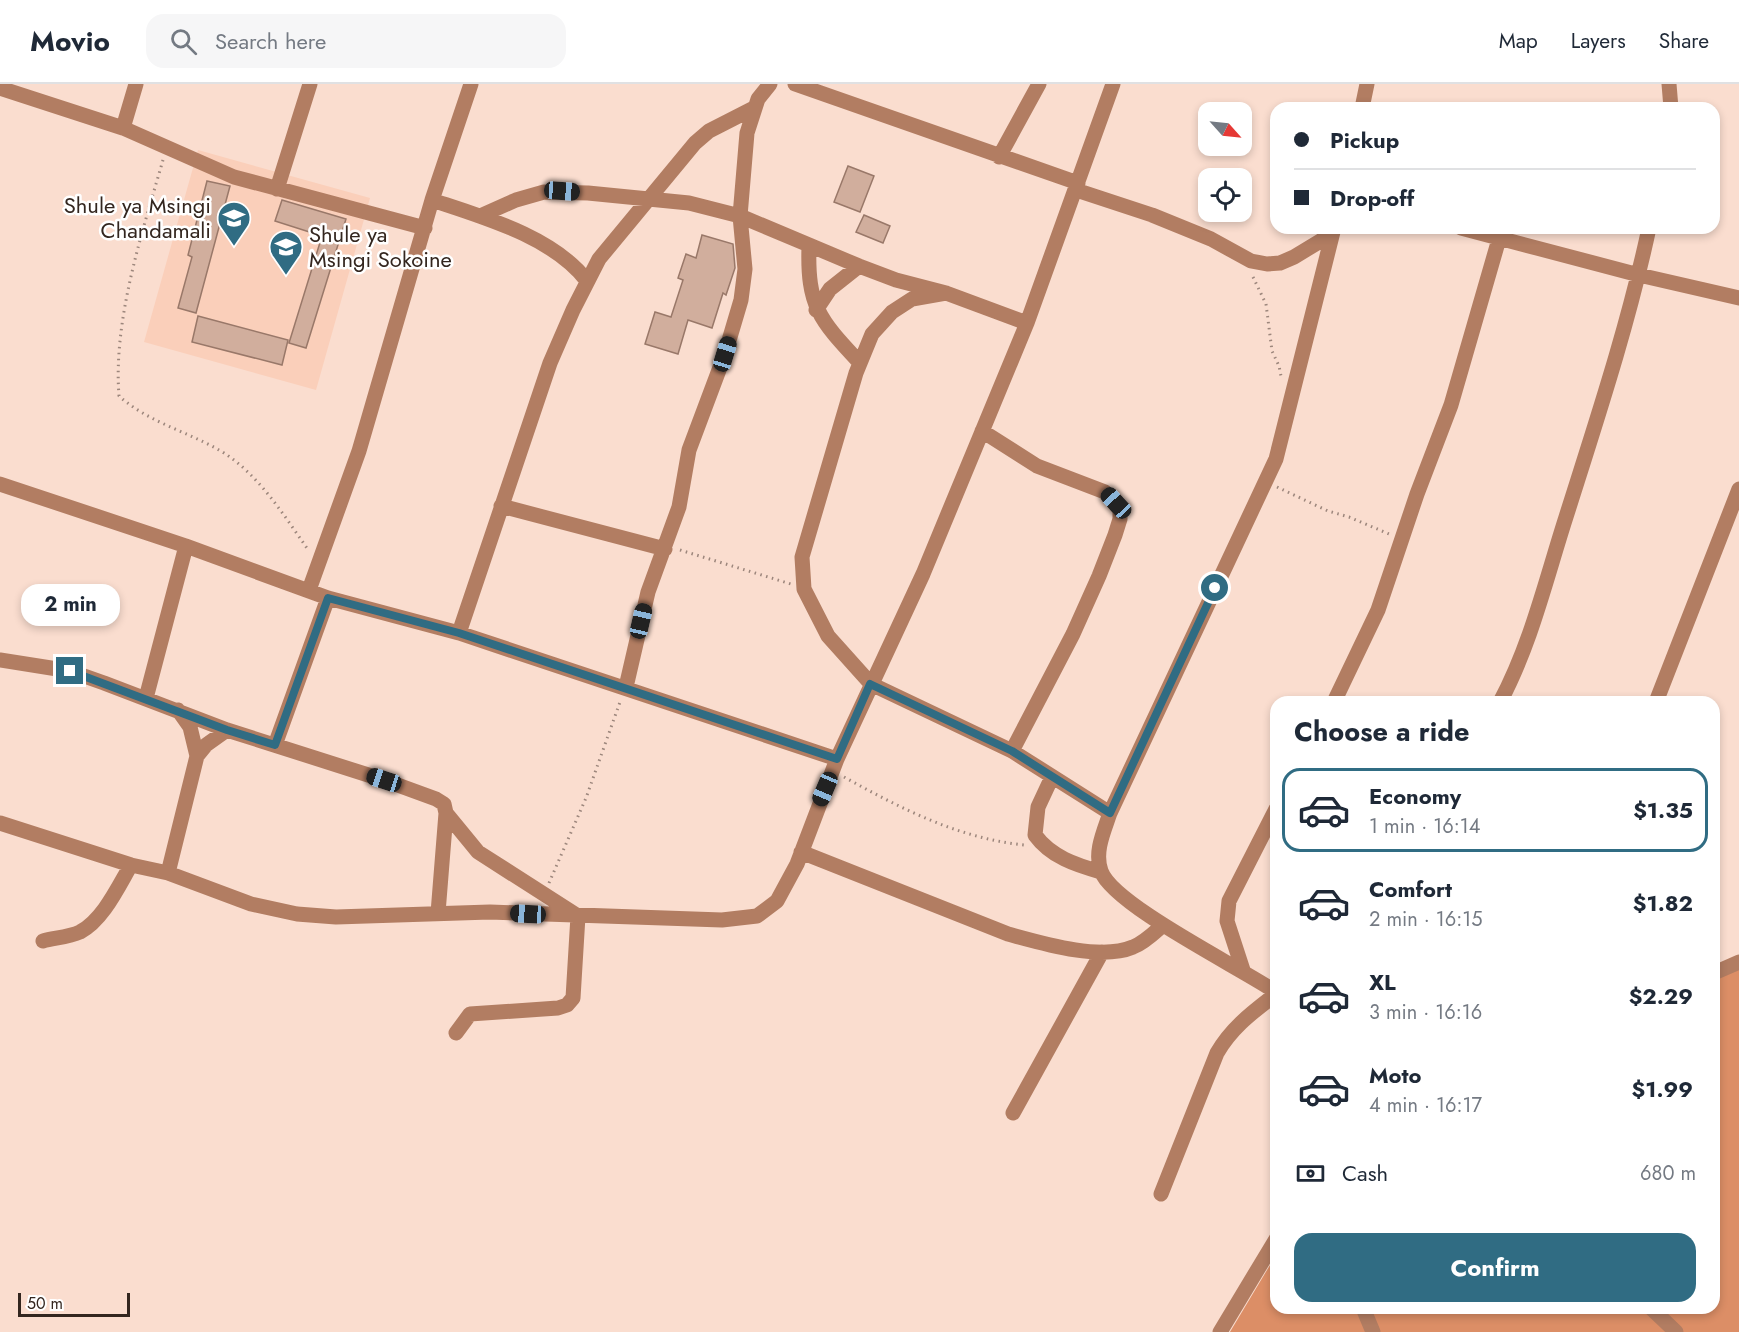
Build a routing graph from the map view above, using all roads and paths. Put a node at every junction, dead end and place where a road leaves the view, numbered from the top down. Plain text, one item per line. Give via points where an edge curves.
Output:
1 (136, 84) edge
2 (310, 84) edge
3 (471, 84) edge
4 (770, 84) edge
5 (795, 84) edge
6 (1039, 84) edge
7 (1113, 84) edge
8 (1367, 84) edge
9 (1669, 84) edge
10 (0, 88) edge
11 (1363, 102) edge
12 (1670, 102) edge
13 (754, 108) junction
14 (123, 128) junction
15 (166, 148) junction
16 (999, 157) junction
17 (1077, 187) junction
18 (277, 189) junction
19 (648, 199) junction
20 (432, 201) junction
21 (480, 216) junction
22 (740, 216) junction
23 (425, 228) junction
24 (1328, 234) edge
25 (1332, 234) edge
26 (1482, 234) edge
27 (1648, 234) edge
28 (1499, 239) junction
29 (808, 246) junction
30 (1242, 256) junction
31 (859, 266) junction
32 (1639, 275) junction
33 (587, 281) junction
34 (946, 293) junction
35 (1739, 298) edge
36 (816, 310) junction
37 (1027, 323) junction
38 (860, 363) junction
39 (1294, 393) junction
40 (982, 431) junction
41 (1266, 483) junction
42 (0, 484) edge
43 (1738, 492) edge
44 (501, 507) junction
45 (1402, 540) junction
46 (667, 543) junction
47 (186, 546) junction
48 (318, 565) junction
49 (804, 589) junction
50 (309, 590) junction
51 (328, 598) junction
52 (459, 633) junction
53 (0, 660) edge
54 (870, 684) junction
55 (626, 687) junction
56 (1337, 696) edge
57 (1503, 696) edge
58 (1658, 696) edge
59 (146, 698) junction
60 (178, 711) junction
61 (227, 730) junction
62 (275, 745) junction
63 (1012, 751) junction
64 (197, 756) junction
65 (835, 765) junction
66 (1052, 777) junction
67 (446, 813) junction
68 (1110, 813) junction
69 (1270, 821) edge
70 (0, 823) edge
71 (1044, 848) junction
72 (801, 852) junction
73 (131, 865) junction
74 (1101, 872) junction
75 (168, 873) junction
76 (543, 895) junction
77 (438, 913) junction
78 (578, 916) junction
79 (1163, 925) junction
80 (43, 941) dead end
81 (1101, 952) junction
82 (1739, 962) edge
83 (1243, 970) junction
84 (1720, 970) edge
85 (1270, 989) edge
86 (1270, 998) edge
87 (456, 1034) dead end
88 (1013, 1113) dead end
89 (1161, 1194) dead end
90 (1270, 1249) edge
91 (1366, 1314) edge
92 (1657, 1314) edge
93 (1220, 1332) edge
94 (1373, 1332) edge
95 (1676, 1332) edge

1 - 14 street
2 - 18 street
3 - 20 street
4 - 13 street
5 - 16 street
6 - 16 street
7 - 17 street
8 - 11 street
9 - 12 street
10 - 14 street
13 - 19 street via 709,131 695,143
13 - 22 street via 747,133
14 - 15 street
15 - 18 street via 234,177
15 - 48 path via 123,324 117,376 119,396 226,455 264,490
16 - 17 street
17 - 30 street via 1211,239
17 - 37 street
18 - 23 street
19 - 21 street via 544,192
19 - 22 street via 689,203
19 - 33 street via 599,258
20 - 21 street
20 - 23 street
21 - 33 street via 553,249 578,268
22 - 29 street
22 - 46 street via 745,269 741,300 689,450 679,507
23 - 48 street via 359,451
24 - 30 street via 1280,263 1251,261
25 - 39 street
26 - 28 street
27 - 32 street
28 - 32 street
28 - 45 street via 1451,405
29 - 31 street
29 - 36 street
30 - 39 path via 1266,304 1272,351 1282,381
31 - 34 street
31 - 36 street via 830,289
32 - 35 street
32 - 57 street via 1528,637
33 - 44 street via 550,363
34 - 37 street
34 - 38 street via 912,299 892,312 872,334
36 - 38 street via 825,326
37 - 40 street
38 - 49 street via 802,556
39 - 41 street
40 - 54 street via 923,574
40 - 63 street via 1037,466 1105,492 1120,510 1115,535 1073,634
41 - 45 path
41 - 68 street
42 - 47 street
43 - 58 street
44 - 46 street
44 - 52 street
45 - 56 street via 1378,610
46 - 49 path via 683,553
46 - 55 street via 648,592
47 - 50 street
47 - 59 street
48 - 50 street
49 - 54 street via 828,636
50 - 51 street
51 - 52 street
51 - 62 street
52 - 55 street
53 - 59 street via 70,671
54 - 63 street
54 - 65 street
55 - 65 street
55 - 76 path via 574,827
59 - 60 street
60 - 61 street
60 - 64 street via 189,727
61 - 62 street
61 - 64 street
62 - 67 street via 436,799 444,804
63 - 66 street
64 - 75 street
65 - 71 path via 898,807 958,832 998,843
65 - 72 street
66 - 68 street
66 - 71 street via 1042,793 1036,821 1035,835
67 - 76 street via 478,852
67 - 77 street
68 - 74 street via 1098,857
69 - 83 street via 1229,901 1227,921
70 - 73 street
71 - 74 street via 1077,866
72 - 78 street via 777,901 757,916 723,920
72 - 81 street via 1008,934
73 - 75 street
73 - 80 street via 91,923 79,932
74 - 79 street via 1117,892
75 - 77 street via 251,904 297,914 336,917
76 - 78 street
77 - 78 street
78 - 87 street via 573,998 567,1005 470,1014
79 - 81 street via 1133,947
79 - 83 street
81 - 88 street
82 - 84 street
83 - 85 street
86 - 89 street via 1240,1022 1217,1053
90 - 93 street
91 - 94 street
92 - 95 street

